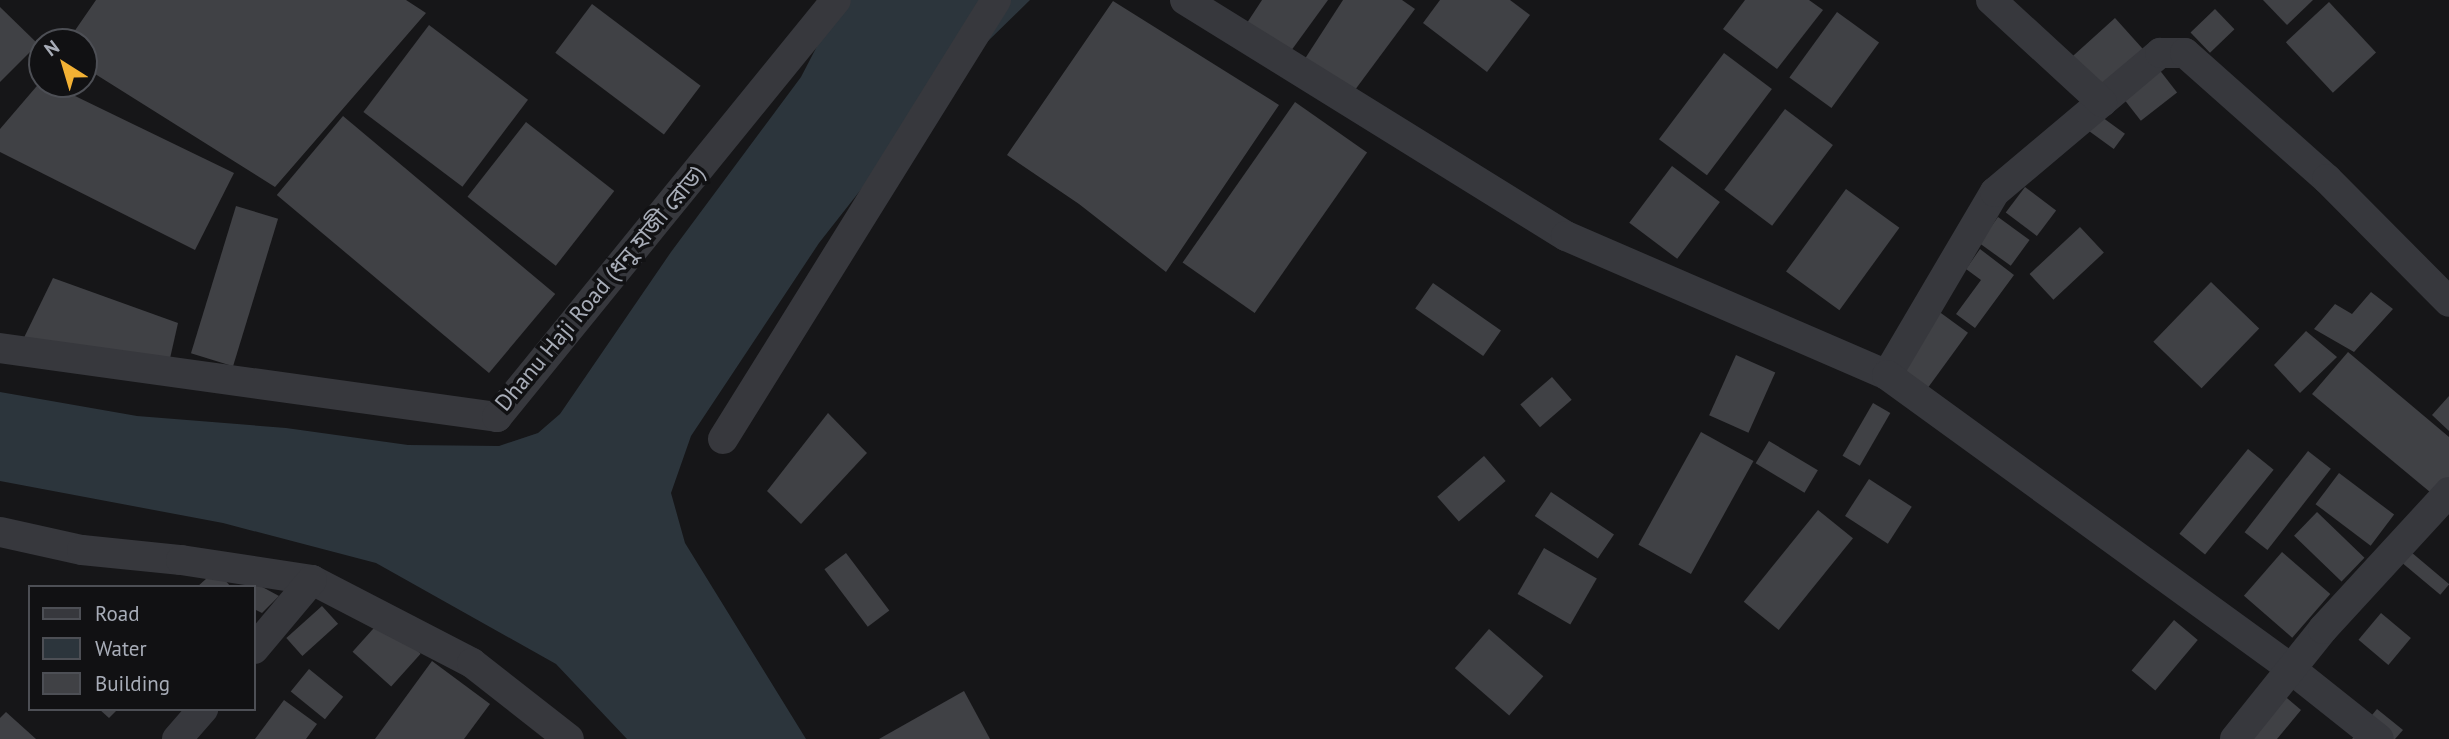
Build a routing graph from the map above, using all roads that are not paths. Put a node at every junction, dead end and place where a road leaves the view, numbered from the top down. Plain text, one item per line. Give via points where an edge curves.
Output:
1 (836, 0) edge
2 (996, 0) edge
3 (1185, 0) edge
4 (1991, 0) edge
5 (2102, 102) junction
6 (2449, 302) edge
7 (0, 348) edge
8 (1887, 375) junction
9 (723, 439) dead end
10 (2449, 492) edge
11 (0, 532) edge
12 (312, 580) junction
13 (256, 647) edge
14 (2291, 668) junction
15 (200, 711) edge
16 (177, 739) edge
17 (569, 739) edge
18 (2235, 739) edge
19 (2379, 739) edge

1 - 7 street, Dhanu Haji Road (ধনু হাজী রোড) via 497,417
2 - 9 street
3 - 8 street via 1566,236
4 - 5 street
5 - 6 street via 2160,53 2185,53 2327,179
5 - 8 street via 1995,192
8 - 14 street
10 - 14 street
11 - 12 street via 82,551
12 - 13 street
12 - 17 street via 472,663
14 - 18 street
14 - 19 street
15 - 16 street

